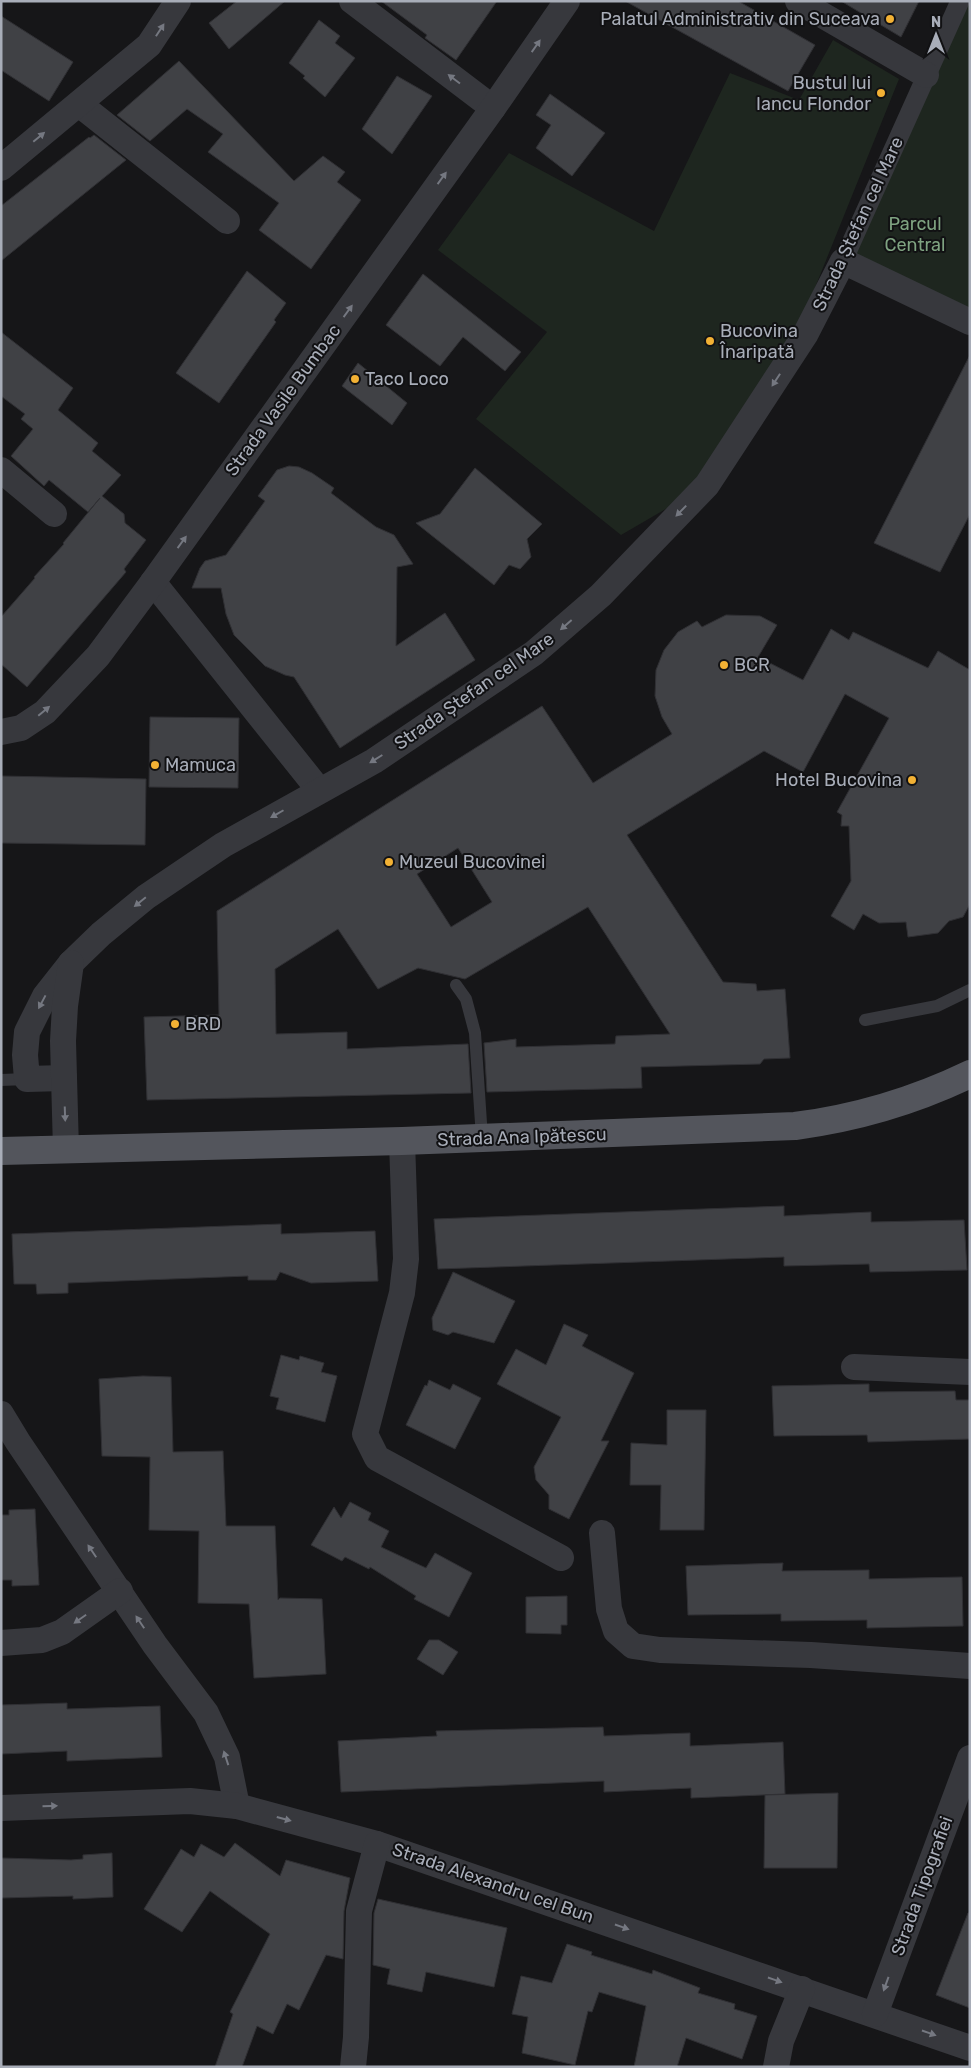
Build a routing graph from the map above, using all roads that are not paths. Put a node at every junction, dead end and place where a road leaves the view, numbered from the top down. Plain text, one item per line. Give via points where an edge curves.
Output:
1 (178, 1) edge
2 (352, 1) edge
3 (567, 1) edge
4 (798, 1) edge
5 (960, 1) edge
6 (926, 75) junction
7 (79, 104) junction
8 (493, 108) junction
9 (1, 168) edge
10 (227, 221) dead end
11 (843, 261) junction
12 (970, 322) edge
13 (1, 470) edge
14 (54, 514) dead end
15 (153, 582) junction
16 (1, 732) edge
17 (319, 790) junction
18 (71, 962) junction
19 (456, 985) dead end
20 (970, 990) edge
21 (865, 1020) dead end
22 (970, 1074) edge
23 (64, 1078) junction
24 (27, 1079) junction
25 (1, 1080) edge
26 (482, 1138) junction
27 (402, 1141) junction
28 (66, 1150) junction
29 (1, 1151) edge
30 (854, 1367) dead end
31 (970, 1372) edge
32 (1, 1414) edge
33 (602, 1534) dead end
34 (561, 1558) dead end
35 (120, 1591) junction
36 (1, 1643) edge
37 (970, 1666) edge
38 (970, 1758) edge
39 (237, 1806) junction
40 (1, 1808) edge
41 (377, 1844) junction
42 (802, 1989) junction
43 (875, 2014) junction
44 (970, 2048) edge
45 (352, 2067) edge
46 (776, 2067) edge

7 -> 1 street via 150,45
8 -> 2 street
8 -> 3 street, Strada Vasile Bumbac
4 - 6 street
5 - 6 street, Strada Ștefan cel Mare
6 - 11 street, Strada Ștefan cel Mare
9 -> 7 street
7 - 10 street
15 -> 8 street, Strada Vasile Bumbac
11 - 12 street
11 -> 17 street, Strada Ștefan cel Mare via 805,335 706,485 601,595 534,654 374,761
13 - 14 street
16 -> 15 street, Strada Vasile Bumbac via 20,728 45,712 98,656
15 - 17 street
17 -> 18 street, Strada Ștefan cel Mare via 223,845 146,897
18 - 23 street via 65,1006
18 -> 24 street, Strada Ștefan cel Mare via 45,996 26,1032
19 - 26 lane via 466,999 475,1033
20 - 21 lane via 937,1006
22 - 26 main road, Strada Ana Ipătescu via 881,1110 832,1121 755,1129
23 - 24 street
23 -> 28 street
24 - 25 lane
26 - 27 main road, Strada Ana Ipătescu
27 - 28 main road, Strada Ana Ipătescu
27 - 34 street via 406,1258 402,1293 365,1434 377,1458
28 - 29 main road
30 - 31 street
35 -> 32 street
33 - 37 street via 609,1609 616,1631 633,1646
35 -> 36 street via 62,1632 42,1640
39 -> 35 street via 227,1757 206,1713 155,1645
38 -> 43 street, Strada Tipografiei
40 -> 39 street, Strada Alexandru cel Bun via 190,1800
39 -> 41 street, Strada Alexandru cel Bun
41 -> 42 street, Strada Alexandru cel Bun
41 - 45 street via 359,1912 356,2037
42 - 43 street, Strada Alexandru cel Bun
42 - 46 street via 781,2041
43 -> 44 street, Strada Alexandru cel Bun

